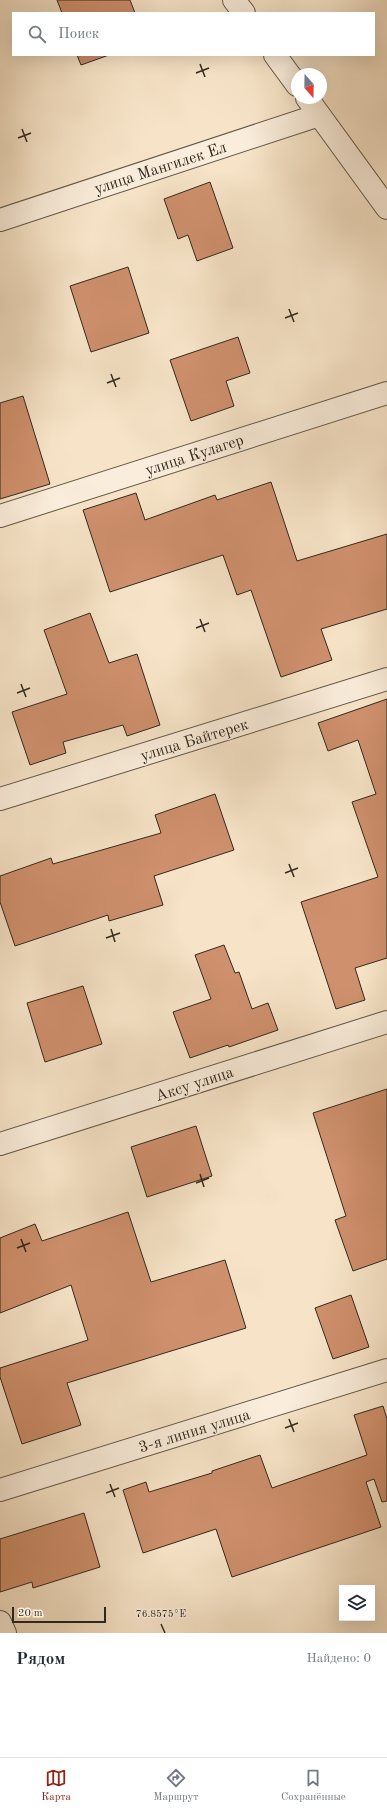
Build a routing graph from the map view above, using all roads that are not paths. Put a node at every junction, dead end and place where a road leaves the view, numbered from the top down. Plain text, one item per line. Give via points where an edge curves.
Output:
1 (234, 0) edge
2 (243, 12) edge
3 (276, 56) edge
4 (291, 77) edge
5 (313, 106) edge
6 (387, 208) edge
7 (0, 220) edge
8 (387, 393) edge
9 (0, 516) edge
10 (387, 679) edge
11 (0, 799) edge
12 (387, 1022) edge
13 (0, 1144) edge
14 (387, 1370) edge
15 (0, 1490) edge
16 (0, 1622) edge
17 (6, 1633) edge

1 - 2 street
3 - 4 street
5 - 6 street
5 - 7 street, улица Мангилек Ел
8 - 9 street, улица Кулагер
10 - 11 street, улица Байтерек
12 - 13 street, Аксу улица
14 - 15 street, 3-я линия улица
16 - 17 street

